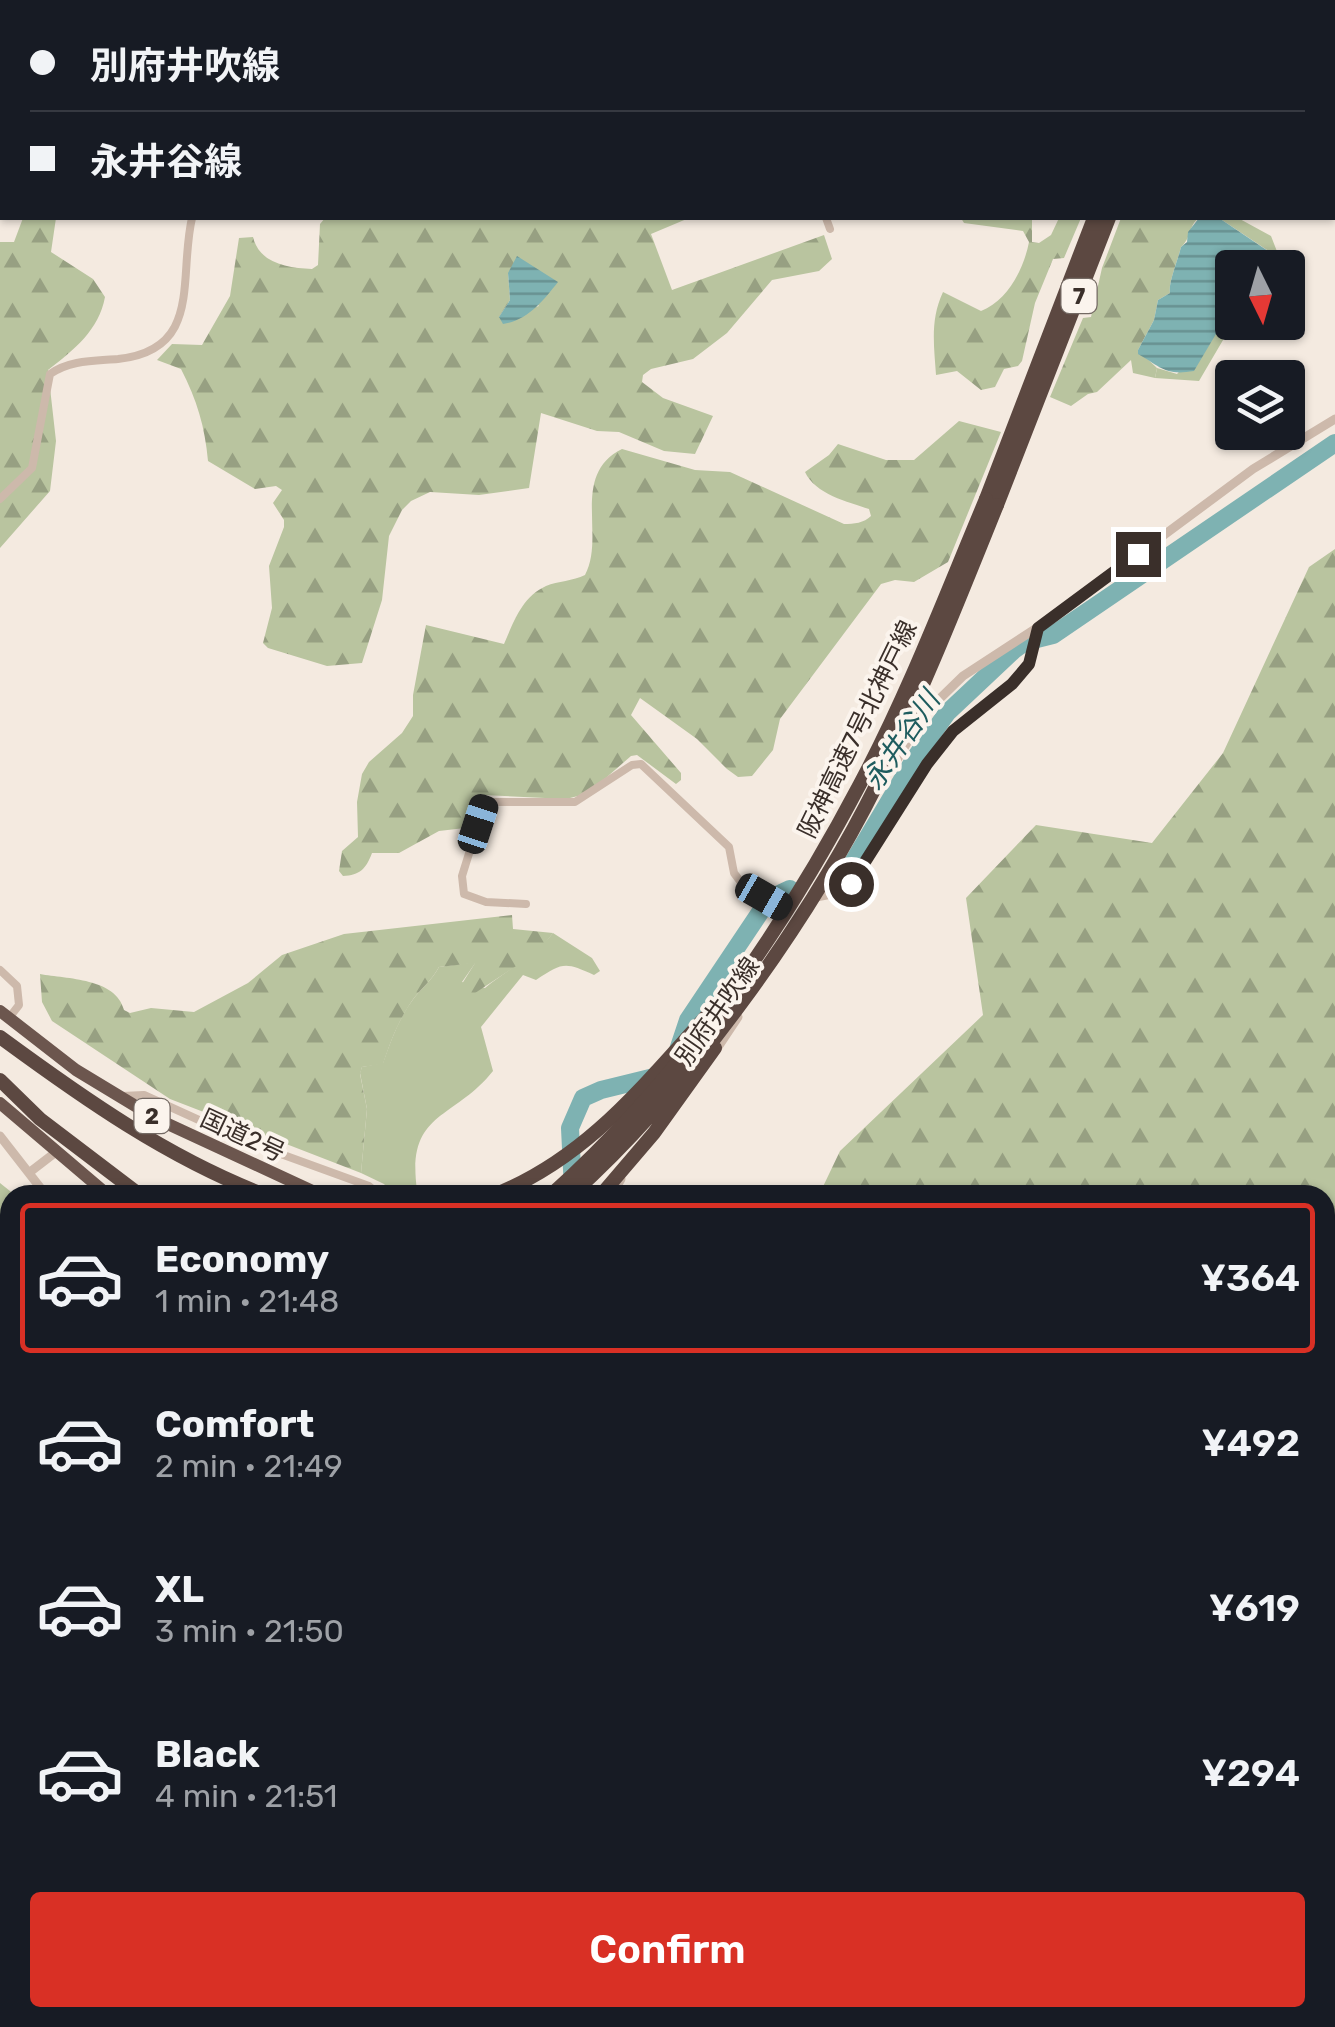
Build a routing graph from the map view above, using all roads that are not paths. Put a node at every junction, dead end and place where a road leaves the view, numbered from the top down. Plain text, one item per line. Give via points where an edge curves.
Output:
1 (192, 220) edge
2 (827, 220) edge
3 (1093, 220) edge
4 (1109, 220) edge
5 (830, 229) dead end
6 (1042, 371) junction
7 (1335, 419) edge
8 (0, 498) edge
9 (1038, 628) junction
10 (816, 897) junction
11 (526, 904) dead end
12 (803, 918) junction
13 (0, 970) edge
14 (752, 976) junction
15 (4, 1014) edge
16 (0, 1037) edge
17 (0, 1080) edge
18 (118, 1096) junction
19 (0, 1102) edge
20 (0, 1136) edge
21 (56, 1152) junction
22 (30, 1172) junction
23 (39, 1185) edge
24 (96, 1185) edge
25 (127, 1185) edge
26 (243, 1185) edge
27 (298, 1185) edge
28 (365, 1185) edge
29 (515, 1185) edge
30 (561, 1185) edge
31 (581, 1185) edge
32 (610, 1185) edge
33 (618, 1185) edge

1 - 8 street via 174,330 146,355 66,364 50,374 32,468
2 - 5 street
3 - 6 highway, 阪神高速7号北神戸線 / 7
4 - 6 highway, 阪神高速7号北神戸線 / 7
6 - 14 highway, 阪神高速7号北神戸線 / 7, bridge via 862,780
7 - 9 street via 1253,468
9 - 10 street via 963,676 924,714
9 - 10 street, 別府井吹線 via 1029,664 953,731 851,884
10 - 12 street, 別府井吹線
11 - 12 street via 464,894 462,876 485,802 574,802 641,764 729,847 734,873 746,888
12 - 33 street, 別府井吹線
13 - 15 street via 18,986 19,1005
14 - 29 highway, bridge via 594,1137
14 - 30 highway, 阪神高速7号北神戸線 / 7, bridge
14 - 31 highway, 阪神高速7号北神戸線 / 7, bridge via 645,1120
14 - 32 highway, bridge via 702,1068
15 - 18 highway, 国道2号 / 2
16 - 26 highway via 85,1099 182,1158
17 - 25 highway
18 - 27 highway, 国道2号 / 2
18 - 28 street via 144,1095
19 - 21 highway
20 - 22 street
21 - 22 street
21 - 24 highway
22 - 23 street

